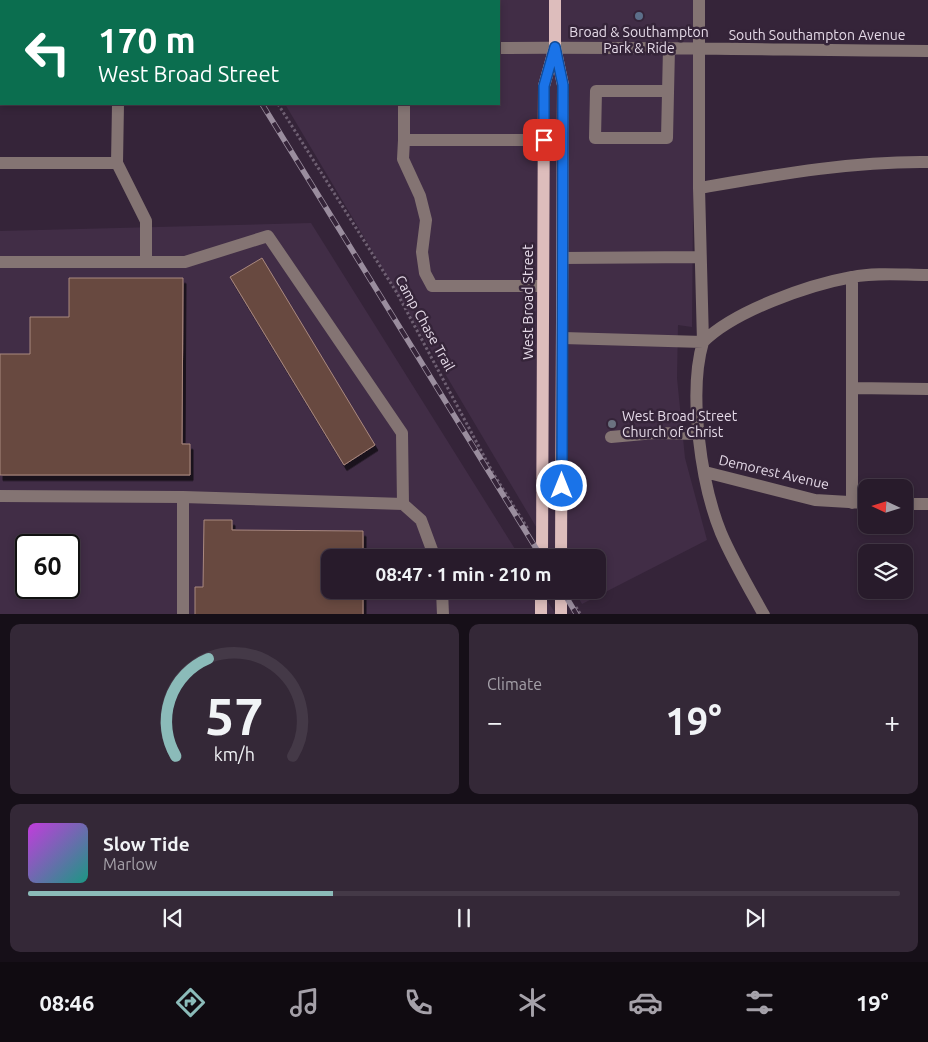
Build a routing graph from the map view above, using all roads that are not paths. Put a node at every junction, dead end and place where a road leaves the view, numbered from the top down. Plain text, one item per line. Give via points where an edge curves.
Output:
1 (555, 0) edge
2 (699, 0) edge
3 (555, 47) junction
4 (500, 48) edge
5 (669, 48) junction
6 (699, 49) junction
7 (928, 51) edge
8 (668, 90) junction
9 (118, 105) edge
10 (404, 105) edge
11 (404, 140) junction
12 (544, 140) junction
13 (928, 162) edge
14 (0, 163) edge
15 (117, 163) junction
16 (699, 188) junction
17 (700, 257) junction
18 (563, 258) junction
19 (0, 262) edge
20 (146, 262) junction
21 (928, 275) edge
22 (852, 277) junction
23 (543, 286) junction
24 (563, 338) junction
25 (703, 342) junction
26 (853, 388) junction
27 (928, 389) edge
28 (699, 434) junction
29 (611, 437) dead end
30 (705, 472) junction
31 (0, 496) edge
32 (183, 497) junction
33 (852, 502) junction
34 (858, 502) edge
35 (403, 504) junction
36 (913, 504) edge
37 (928, 504) edge
38 (432, 549) edge
39 (542, 549) edge
40 (561, 549) edge
41 (442, 599) edge
42 (542, 599) edge
43 (561, 599) edge
44 (183, 614) edge
45 (443, 614) edge
46 (541, 614) edge
47 (561, 614) edge
48 (764, 614) edge

1 - 3 main road, West Broad Street
2 - 6 street
3 - 4 street, South Southampton Avenue
3 - 5 street, South Southampton Avenue
3 - 12 main road, West Broad Street via 544,86
3 - 18 main road, West Broad Street via 563,85
5 - 6 street, South Southampton Avenue
5 - 8 street
6 - 7 street, South Southampton Avenue
6 - 16 street
8 - 8 street via 667,138 595,138 596,91
9 - 15 street
10 - 11 street
11 - 12 street
11 - 23 street via 403,159 420,196 426,220 422,252 425,273 432,286
12 - 23 main road, West Broad Street
13 - 16 street via 890,162 804,171
14 - 15 street
15 - 20 street via 146,221
16 - 17 street
17 - 18 street
17 - 25 street
18 - 24 main road, West Broad Street
19 - 20 street
20 - 35 street via 184,262 268,236 402,432
21 - 22 street
22 - 25 street via 788,296 740,316 714,330
22 - 26 street
23 - 39 main road, West Broad Street
24 - 25 street
24 - 40 main road, West Broad Street
25 - 28 street via 698,359 696,393
26 - 27 street
26 - 33 street
28 - 29 street
28 - 30 street
30 - 33 street, Demorest Avenue via 815,500
30 - 48 street via 721,532
31 - 32 street
32 - 35 street
32 - 44 street
33 - 34 street, Demorest Avenue
35 - 38 street via 421,520
36 - 37 street
41 - 45 street
42 - 46 main road
43 - 47 main road

